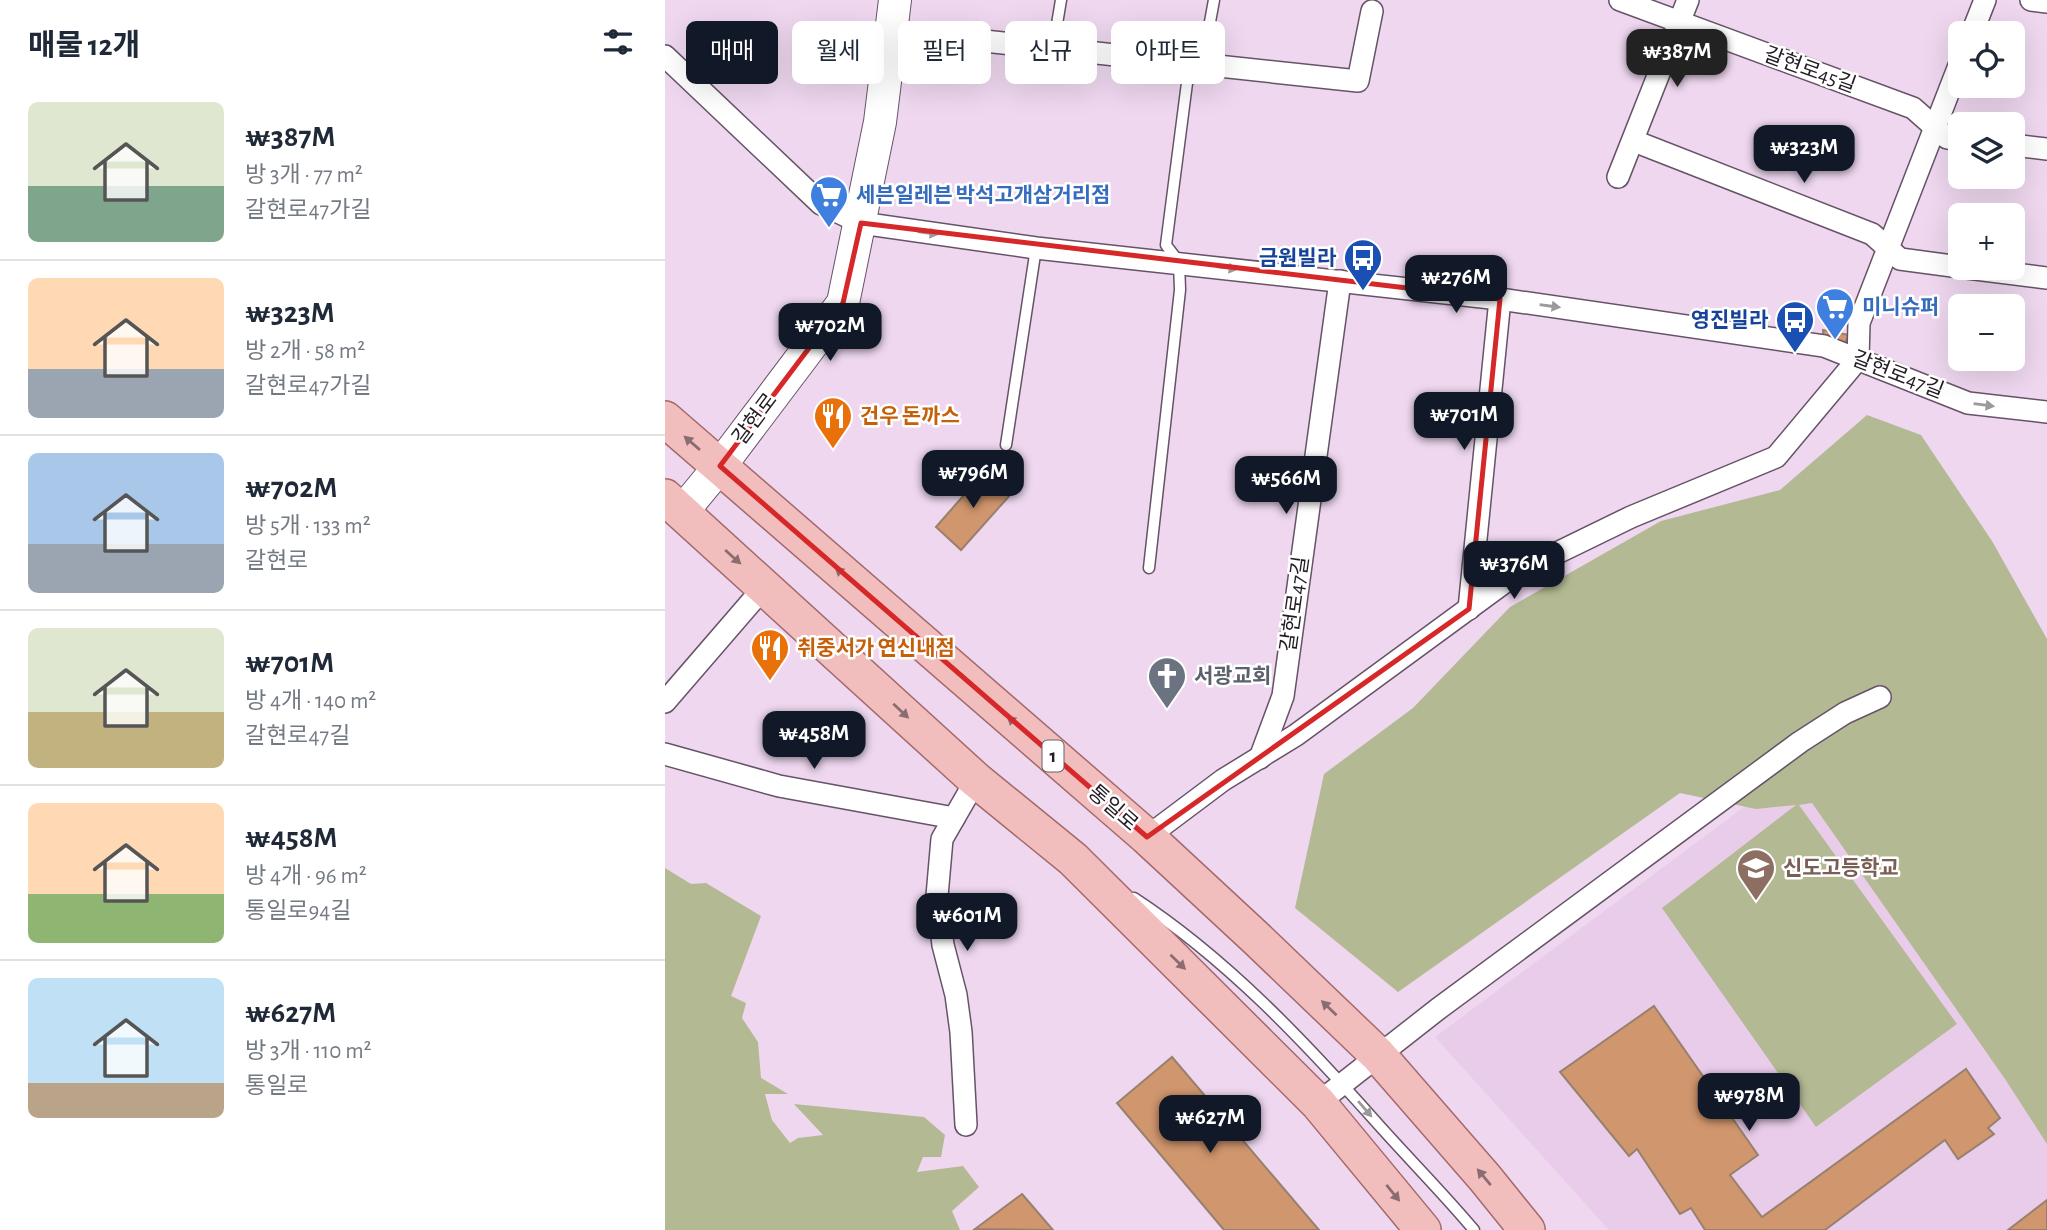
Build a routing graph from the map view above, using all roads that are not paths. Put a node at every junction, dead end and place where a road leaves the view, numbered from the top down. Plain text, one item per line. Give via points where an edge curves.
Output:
1 (895, 0) edge
2 (1061, 0) edge
3 (1214, 0) edge
4 (1620, 0) edge
5 (1688, 0) edge
6 (1985, 0) edge
7 (2031, 0) edge
8 (2047, 2) edge
9 (1372, 11) dead end
10 (1058, 21) edge
11 (1210, 21) edge
12 (1977, 21) edge
13 (1681, 22) junction
14 (891, 31) junction
15 (1005, 43) edge
16 (665, 56) edge
17 (1225, 67) edge
18 (1187, 84) edge
19 (1948, 93) edge
20 (1934, 127) junction
21 (1948, 138) edge
22 (1634, 141) junction
23 (2025, 146) edge
24 (2047, 149) edge
25 (1618, 177) dead end
26 (860, 223) junction
27 (1036, 248) junction
28 (1888, 249) junction
29 (1179, 262) junction
30 (1948, 266) edge
31 (2025, 275) edge
32 (2047, 278) edge
33 (1340, 281) junction
34 (1500, 299) junction
35 (1858, 359) junction
36 (2047, 412) edge
37 (665, 419) edge
38 (1006, 445) dead end
39 (720, 466) junction
40 (673, 504) edge
41 (1149, 568) dead end
42 (765, 586) junction
43 (1469, 609) junction
44 (667, 694) edge
45 (1880, 697) dead end
46 (665, 754) edge
47 (1260, 758) junction
48 (976, 780) junction
49 (954, 818) junction
50 (1147, 837) junction
51 (1073, 859) junction
52 (1116, 887) dead end
53 (1126, 894) dead end
54 (1378, 1055) junction
55 (1330, 1092) junction
56 (966, 1125) dead end
57 (1423, 1230) edge
58 (1474, 1230) edge
59 (1527, 1230) edge

1 - 14 main road, 갈현로
2 - 10 lane
3 - 11 lane
4 - 13 street, 갈현로45길
5 - 13 street
6 - 12 street
7 - 8 street
9 - 17 street via 1358,81
13 - 20 street, 갈현로45길 via 1913,108
13 - 22 street
14 - 15 street
14 - 26 main road, 갈현로 via 880,122
16 - 26 street via 821,204
18 - 29 lane via 1166,245
19 - 20 street
20 - 21 street, 갈현로45길
20 - 28 street
22 - 25 street
22 - 28 street via 1872,234
23 - 24 street
26 -> 27 street, 갈현로47길
26 - 39 main road, 갈현로 via 843,303
27 - 29 street, 갈현로47길
27 - 38 lane
28 - 30 street via 1900,260
28 - 35 street via 1859,324
29 -> 33 street, 갈현로47길
29 - 41 lane via 1180,290
31 - 32 street
33 - 34 street, 갈현로47길
33 - 47 street, 갈현로47길 via 1283,696
34 -> 35 street, 갈현로47길 via 1824,346
34 - 43 street
35 -> 36 street, 갈현로47길 via 1968,403
35 - 43 street via 1776,457 1631,517 1520,571
39 -> 37 main road, 통일로 / 1
39 - 40 main road, 갈현로
50 -> 39 main road, 통일로 / 1
40 -> 42 main road
42 - 44 street
42 -> 48 main road
43 - 47 street
45 - 54 street via 1800,742
46 - 49 street via 779,786
47 - 50 street
48 - 49 street
48 - 51 main road
49 - 56 street via 942,839 937,896 961,1032
54 -> 50 main road, 통일로 / 1
51 - 52 lane
51 -> 55 main road
53 - 55 lane via 1252,991
54 - 55 street
59 -> 54 main road, 통일로 / 1
55 -> 57 main road
55 -> 58 lane

